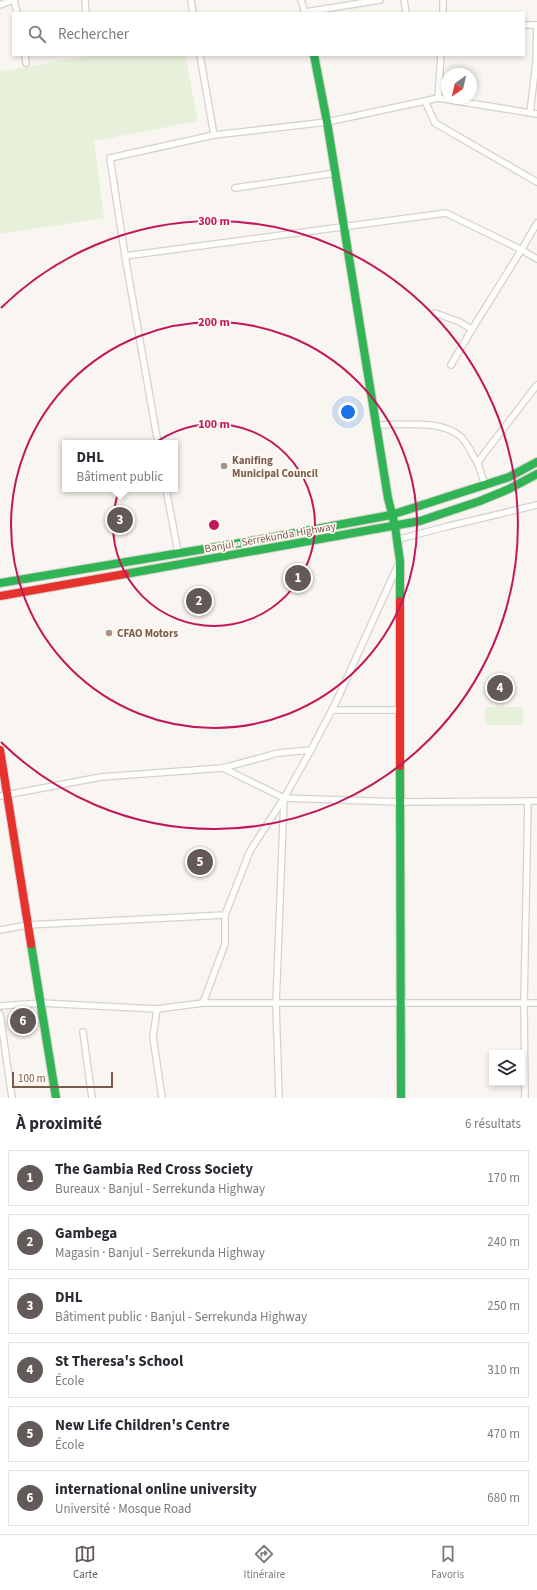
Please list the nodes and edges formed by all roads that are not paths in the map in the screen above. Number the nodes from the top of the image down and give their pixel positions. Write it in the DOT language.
graph roads {
  1 [pos="14,0"];
  2 [pos="85,0"];
  3 [pos="191,0"];
  4 [pos="301,0"];
  5 [pos="380,0"];
  6 [pos="404,0"];
  7 [pos="442,0"];
  8 [pos="0,5"];
  9 [pos="17,12"];
  10 [pos="86,12"];
  11 [pos="193,12"];
  12 [pos="305,12"];
  13 [pos="406,12"];
  14 [pos="443,12"];
  15 [pos="525,25"];
  16 [pos="537,25"];
  17 [pos="25,56"];
  18 [pos="200,56"];
  19 [pos="314,56"];
  20 [pos="441,56"];
  21 [pos="26,63"];
  22 [pos="438,98"];
  23 [pos="425,101"];
  24 [pos="530,113"];
  25 [pos="537,114"];
  26 [pos="328,122"];
  27 [pos="214,136"];
  28 [pos="336,173"];
  29 [pos="537,182"];
  30 [pos="235,188"];
  31 [pos="537,223"];
  32 [pos="344,226"];
  33 [pos="522,250"];
  34 [pos="125,256"];
  35 [pos="537,259"];
  36 [pos="435,313"];
  37 [pos="471,329"];
  38 [pos="451,365"];
  39 [pos="537,386"];
  40 [pos="376,425"];
  41 [pos="157,440"];
  42 [pos="537,462"];
  43 [pos="478,464"];
  44 [pos="537,474"];
  45 [pos="485,485"];
  46 [pos="167,492"];
  47 [pos="537,505"];
  48 [pos="391,515"];
  49 [pos="395,526"];
  50 [pos="396,540"];
  51 [pos="178,552"];
  52 [pos="400,561"];
  53 [pos="0,583"];
  54 [pos="0,596"];
  55 [pos="332,710"];
  56 [pos="400,710"];
  57 [pos="0,750"];
  58 [pos="311,750"];
  59 [pos="223,768"];
  60 [pos="3,795"];
  61 [pos="284,798"];
  62 [pos="528,801"];
  63 [pos="537,801"];
  64 [pos="400,802"];
  65 [pos="225,915"];
  66 [pos="27,925"];
  67 [pos="0,930"];
  68 [pos="41,1002"];
  69 [pos="402,1002"];
  70 [pos="524,1003"];
  71 [pos="537,1003"];
  72 [pos="203,1004"];
  73 [pos="276,1004"];
  74 [pos="0,1006"];
  75 [pos="157,1009"];
  76 [pos="0,1014"];
  77 [pos="83,1032"];
  78 [pos="12,1098"];
  79 [pos="56,1098"];
  80 [pos="92,1098"];
  81 [pos="162,1098"];
  82 [pos="279,1098"];
  83 [pos="401,1098"];
  84 [pos="525,1098"];
  1 -- 8 [label="street"];
  1 -- 9 [label="street"];
  2 -- 10 [label="street"];
  3 -- 11 [label="street"];
  4 -- 12 [label="street"];
  5 -- 12 [label="street"];
  6 -- 13 [label="street"];
  7 -- 14 [label="street"];
  15 -- 16 [label="street"];
  16 -- 24 [label="street"];
  17 -- 21 [label="street"];
  18 -- 27 [label="street"];
  19 -- 26 [label="main road"];
  20 -- 22 [label="street"];
  22 -- 23 [label="street"];
  22 -- 24 [label="street"];
  23 -- 26 [label="street"];
  23 -- 29 [label="street"];
  24 -- 25 [label="street"];
  26 -- 27 [label="street"];
  26 -- 28 [label="main road"];
  27 -- 34 [label="street"];
  28 -- 30 [label="street"];
  28 -- 32 [label="main road"];
  31 -- 33 [label="street"];
  32 -- 33 [label="street"];
  32 -- 34 [label="street"];
  32 -- 40 [label="main road"];
  33 -- 35 [label="street"];
  33 -- 37 [label="street"];
  34 -- 41 [label="street"];
  36 -- 37 [label="street"];
  37 -- 38 [label="street"];
  39 -- 43 [label="street"];
  40 -- 43 [label="street"];
  40 -- 48 [label="main road"];
  42 -- 45 [label="main road, Banjul - Serrekunda Highway"];
  43 -- 45 [label="street"];
  44 -- 49 [label="main road, Banjul - Serrekunda Highway"];
  45 -- 48 [label="main road, Banjul - Serrekunda Highway"];
  46 -- 51 [label="street"];
  47 -- 50 [label="street"];
  48 -- 49 [label="main road"];
  48 -- 51 [label="main road, Banjul - Serrekunda Highway"];
  49 -- 50 [label="main road"];
  49 -- 54 [label="main road, Banjul - Serrekunda Highway"];
  50 -- 52 [label="main road"];
  51 -- 53 [label="main road, Banjul - Serrekunda Highway"];
  52 -- 55 [label="street"];
  52 -- 56 [label="main road"];
  55 -- 56 [label="street"];
  55 -- 58 [label="street"];
  56 -- 64 [label="main road"];
  57 -- 60 [label="main road"];
  58 -- 59 [label="street"];
  58 -- 61 [label="street"];
  59 -- 60 [label="street"];
  59 -- 61 [label="street"];
  60 -- 66 [label="main road"];
  61 -- 64 [label="street"];
  61 -- 65 [label="street"];
  61 -- 73 [label="street"];
  62 -- 63 [label="street"];
  62 -- 64 [label="street"];
  62 -- 70 [label="street"];
  64 -- 69 [label="main road"];
  65 -- 66 [label="street"];
  65 -- 72 [label="street"];
  66 -- 67 [label="street"];
  66 -- 68 [label="main road"];
  68 -- 74 [label="street"];
  68 -- 75 [label="street"];
  68 -- 79 [label="main road"];
  69 -- 70 [label="street"];
  69 -- 73 [label="street"];
  69 -- 83 [label="main road"];
  70 -- 71 [label="street"];
  70 -- 84 [label="street"];
  72 -- 73 [label="street"];
  72 -- 75 [label="street"];
  73 -- 82 [label="street"];
  75 -- 81 [label="street"];
  76 -- 78 [label="street"];
  77 -- 80 [label="street"];
}
